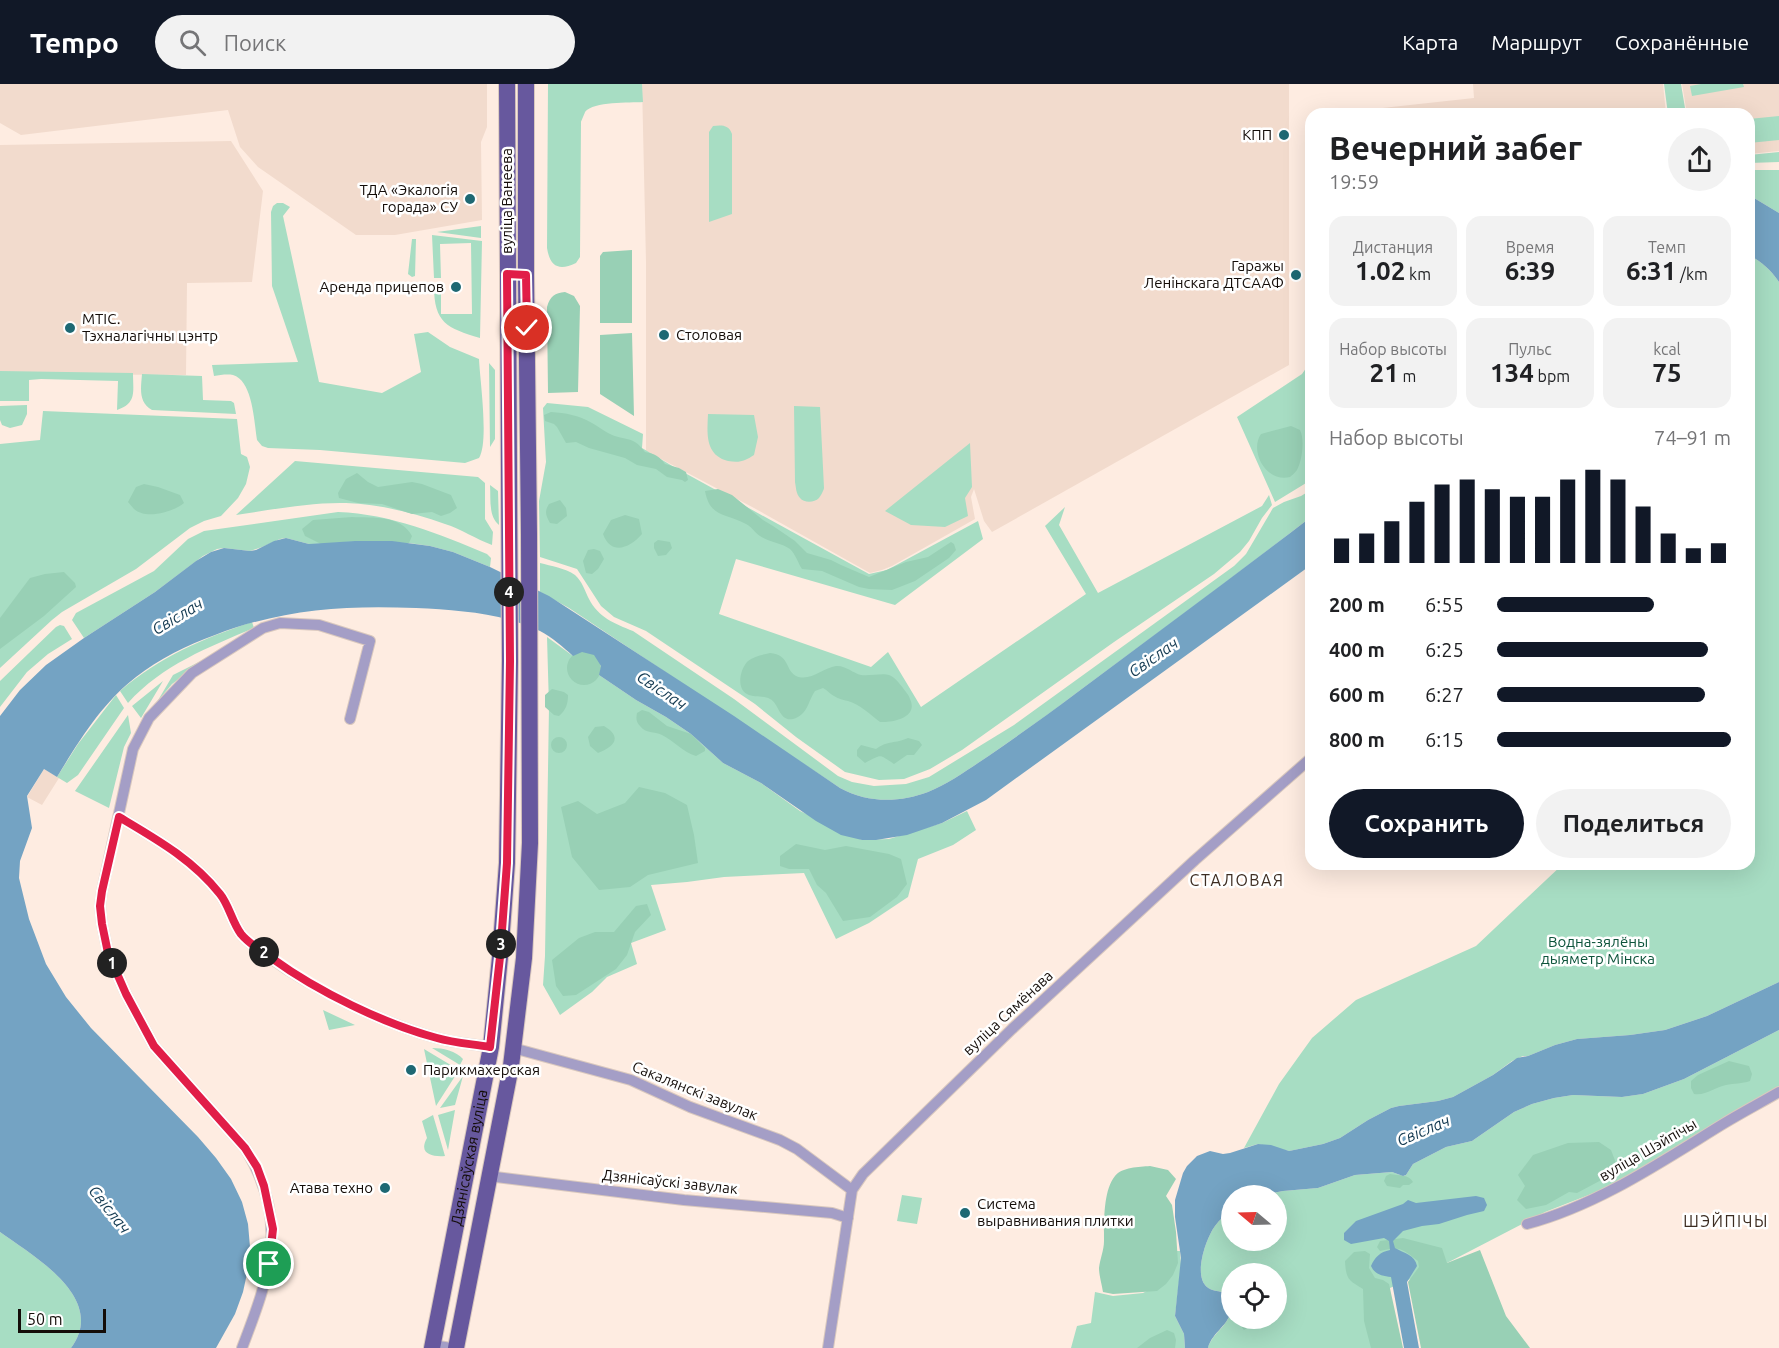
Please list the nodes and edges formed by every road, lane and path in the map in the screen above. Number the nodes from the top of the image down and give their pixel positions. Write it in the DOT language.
graph roads {
  1 [pos="507,84"];
  2 [pos="526,84"];
  3 [pos="507,274"];
  4 [pos="526,275"];
  5 [pos="509,534"];
  6 [pos="529,534"];
  7 [pos="350,719"];
  8 [pos="1305,763"];
  9 [pos="119,817"];
  10 [pos="490,1047"];
  11 [pos="513,1048"];
  12 [pos="1779,1092"];
  13 [pos="466,1164"];
  14 [pos="487,1182"];
  15 [pos="852,1190"];
  16 [pos="848,1218"];
  17 [pos="1527,1224"];
  18 [pos="432,1347"];
  19 [pos="242,1348"];
  20 [pos="451,1348"];
  21 [pos="456,1348"];
  22 [pos="828,1348"];
  1 -- 3 [label="main road, вуліца Ванеева"];
  2 -- 4 [label="main road, вуліца Ванеева"];
  3 -- 4 [label="street"];
  3 -- 5 [label="main road, вуліца Ванеева"];
  4 -- 6 [label="main road, вуліца Ванеева"];
  5 -- 10 [label="main road, Дзянісаўская вуліца"];
  6 -- 11 [label="main road, Дзянісаўская вуліца"];
  7 -- 9 [label="street"];
  8 -- 15 [label="street, вуліца Сямёнава"];
  9 -- 10 [label="street"];
  9 -- 19 [label="street"];
  10 -- 13 [label="main road, Дзянісаўская вуліца"];
  11 -- 14 [label="main road, Дзянісаўская вуліца"];
  11 -- 15 [label="street, Сакалянскі завулак"];
  12 -- 17 [label="street, вуліца Шэйпічы"];
  13 -- 14 [label="main road"];
  13 -- 18 [label="main road, Дзянісаўская вуліца"];
  14 -- 16 [label="street, Дзянісаўскі завулак"];
  14 -- 21 [label="main road, Дзянісаўская вуліца"];
  15 -- 16 [label="street"];
  16 -- 22 [label="street"];
  18 -- 20 [label="street"];
}
